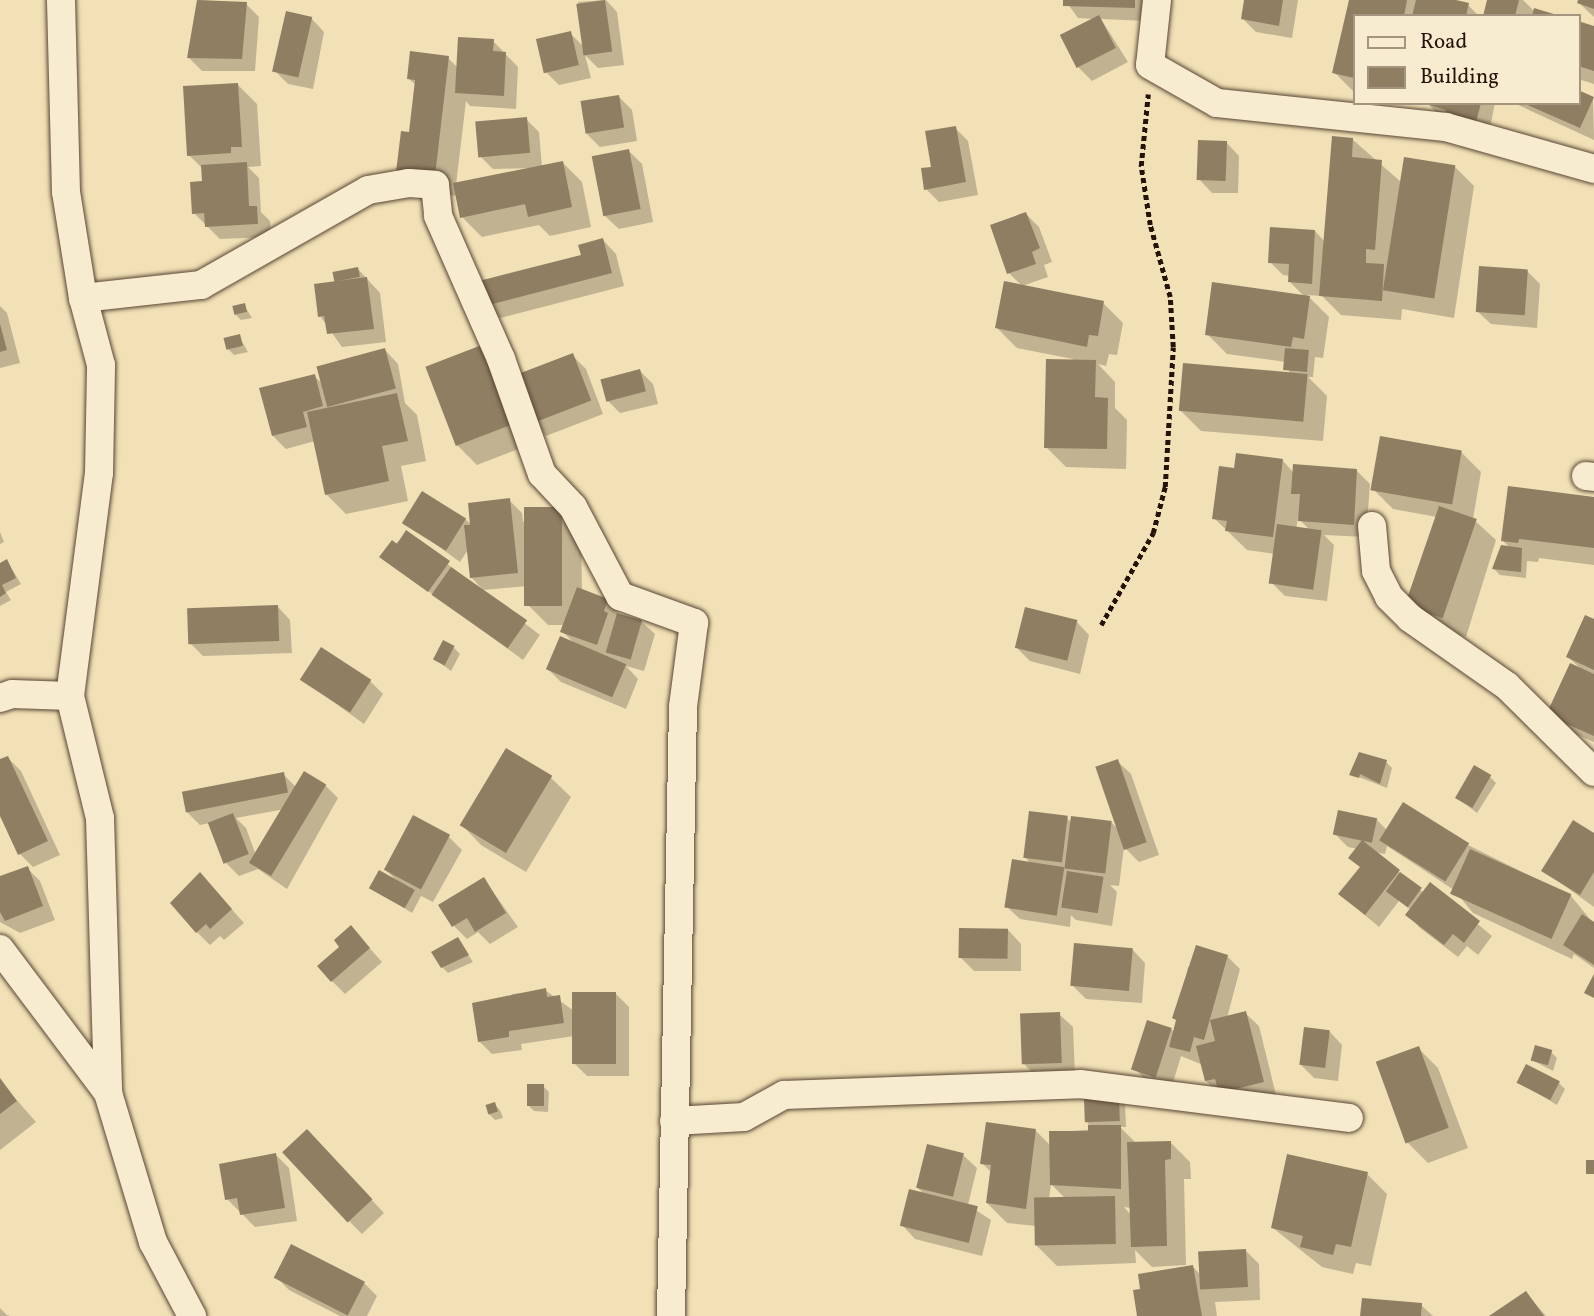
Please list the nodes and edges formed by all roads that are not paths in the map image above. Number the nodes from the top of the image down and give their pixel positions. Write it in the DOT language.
graph roads {
  1 [pos="61,0"];
  2 [pos="1157,0"];
  3 [pos="1594,169"];
  4 [pos="83,298"];
  5 [pos="1372,526"];
  6 [pos="71,696"];
  7 [pos="0,698"];
  8 [pos="1594,772"];
  9 [pos="0,949"];
  10 [pos="108,1093"];
  11 [pos="1349,1118"];
  12 [pos="674,1121"];
  13 [pos="192,1316"];
  14 [pos="671,1316"];
  1 -- 4 [label="street"];
  2 -- 3 [label="street"];
  4 -- 6 [label="street"];
  4 -- 12 [label="street"];
  5 -- 8 [label="street"];
  6 -- 7 [label="street"];
  6 -- 10 [label="street"];
  9 -- 10 [label="street"];
  10 -- 13 [label="street"];
  11 -- 12 [label="street"];
  12 -- 14 [label="street"];
}
